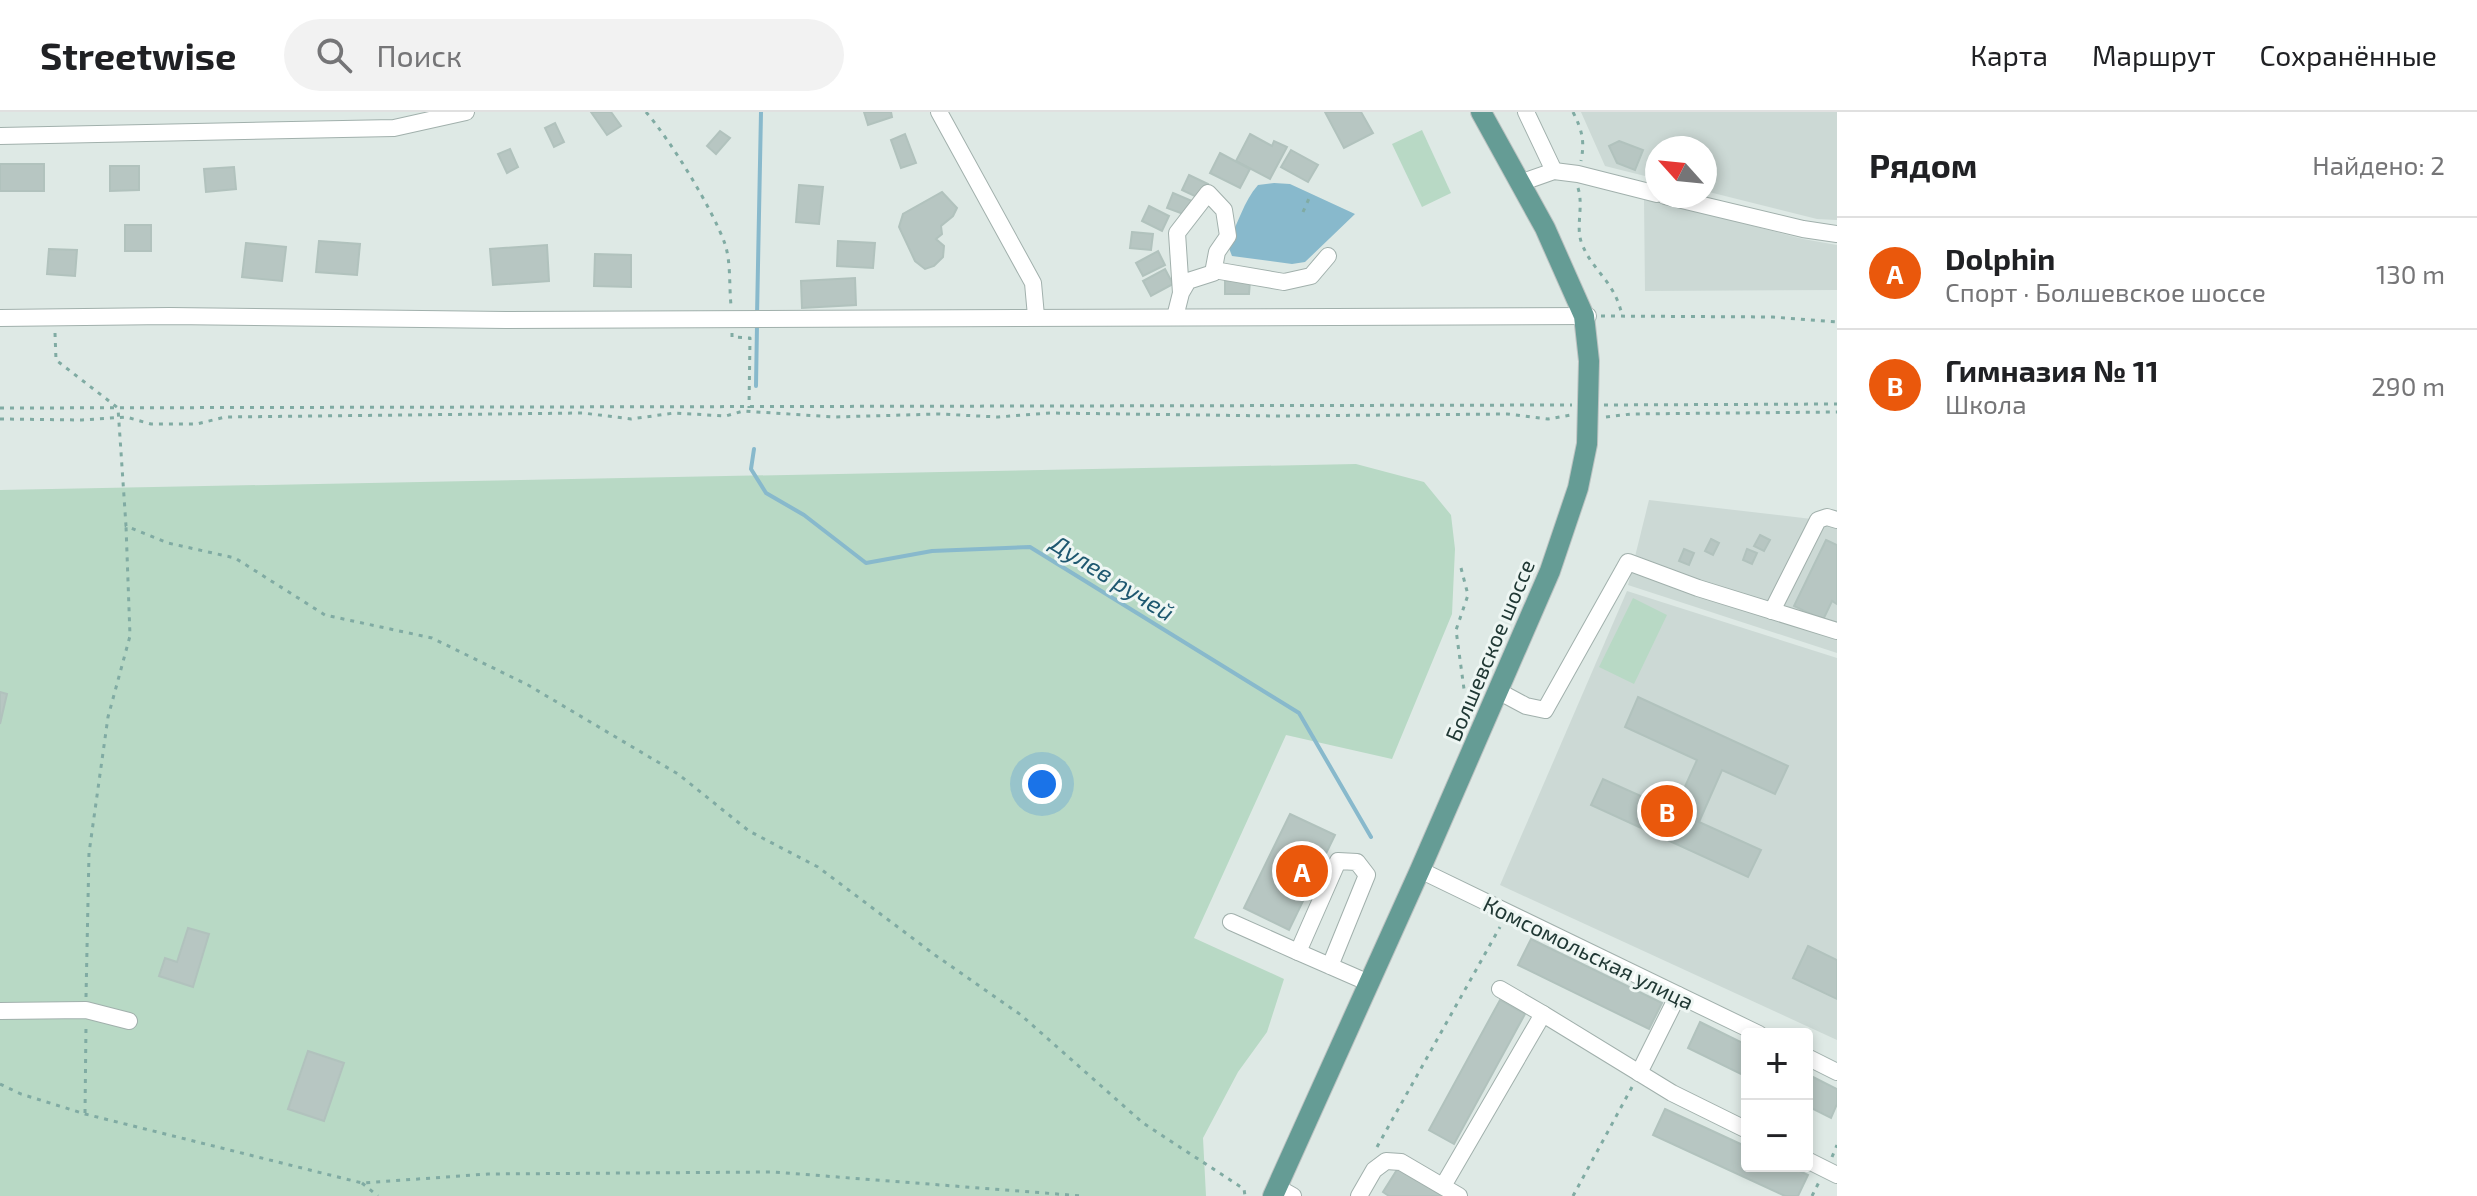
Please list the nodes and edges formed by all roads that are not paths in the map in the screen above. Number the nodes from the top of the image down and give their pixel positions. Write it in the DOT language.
graph roads {
  1 [pos="385,112"];
  2 [pos="466,112"];
  3 [pos="939,112"];
  4 [pos="1481,112"];
  5 [pos="1526,112"];
  6 [pos="394,128"];
  7 [pos="0,136"];
  8 [pos="1554,171"];
  9 [pos="1520,183"];
  10 [pos="1645,191"];
  11 [pos="1716,208"];
  12 [pos="1837,234"];
  13 [pos="1328,256"];
  14 [pos="1214,270"];
  15 [pos="1181,293"];
  16 [pos="1036,316"];
  17 [pos="1586,316"];
  18 [pos="1175,317"];
  19 [pos="0,318"];
  20 [pos="1837,520"];
  21 [pos="1772,611"];
  22 [pos="1837,631"];
  23 [pos="1498,691"];
  24 [pos="1420,870"];
  25 [pos="1231,922"];
  26 [pos="1298,952"];
  27 [pos="1330,966"];
  28 [pos="1369,983"];
  29 [pos="1500,989"];
  30 [pos="1678,995"];
  31 [pos="0,1011"];
  32 [pos="1543,1014"];
  33 [pos="129,1021"];
  34 [pos="1747,1028"];
  35 [pos="1813,1060"];
  36 [pos="1837,1072"];
  37 [pos="1639,1073"];
  38 [pos="1741,1127"];
  39 [pos="1813,1163"];
  40 [pos="1837,1175"];
  41 [pos="1443,1186"];
  42 [pos="1281,1193"];
  43 [pos="1359,1196"];
  44 [pos="1459,1196"];
  1 -- 6 [label="street"];
  2 -- 6 [label="street"];
  3 -- 16 [label="street"];
  4 -- 9 [label="main road, Болшевское шоссе"];
  5 -- 8 [label="street"];
  6 -- 7 [label="street"];
  8 -- 9 [label="street"];
  8 -- 10 [label="street"];
  9 -- 17 [label="main road, Болшевское шоссе"];
  11 -- 12 [label="street"];
  13 -- 14 [label="street"];
  14 -- 15 [label="street"];
  14 -- 15 [label="street"];
  15 -- 18 [label="street"];
  16 -- 18 [label="street"];
  16 -- 19 [label="street"];
  17 -- 18 [label="street"];
  17 -- 23 [label="main road, Болшевское шоссе"];
  20 -- 21 [label="street"];
  21 -- 22 [label="street"];
  21 -- 23 [label="street"];
  23 -- 24 [label="main road, Болшевское шоссе"];
  24 -- 28 [label="main road, Болшевское шоссе"];
  24 -- 30 [label="street, Комсомольская улица"];
  25 -- 26 [label="street"];
  26 -- 27 [label="street"];
  26 -- 27 [label="street"];
  27 -- 28 [label="street"];
  28 -- 42 [label="main road, Болшевское шоссе"];
  29 -- 32 [label="street"];
  30 -- 34 [label="street, Комсомольская улица"];
  30 -- 37 [label="street"];
  31 -- 33 [label="street"];
  32 -- 37 [label="street"];
  32 -- 41 [label="street"];
  35 -- 36 [label="street"];
  37 -- 38 [label="street"];
  39 -- 40 [label="street"];
  41 -- 43 [label="street"];
  41 -- 44 [label="street"];
}
